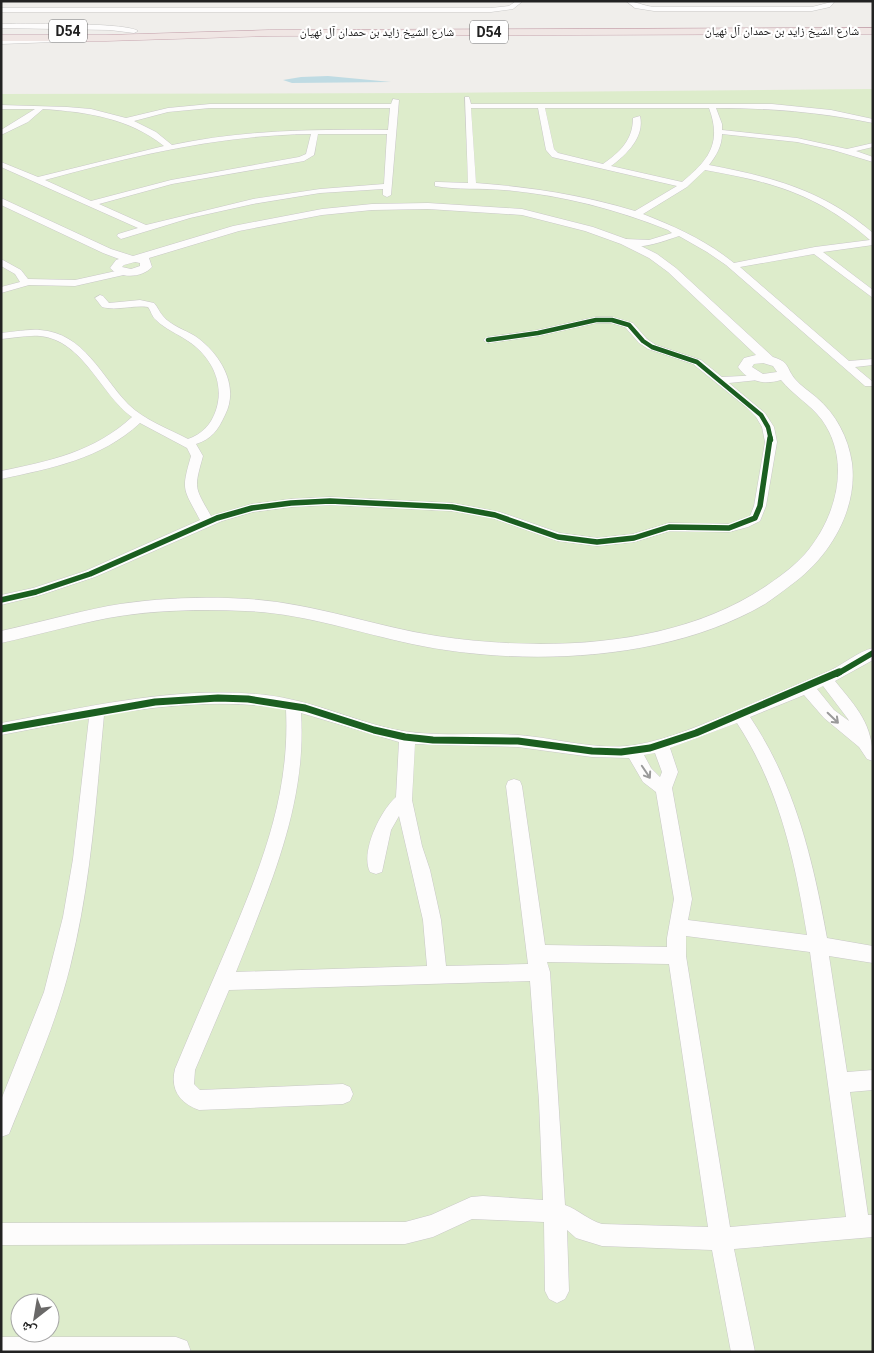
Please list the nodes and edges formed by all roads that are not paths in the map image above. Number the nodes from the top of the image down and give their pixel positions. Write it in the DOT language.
graph roads {
  1 [pos="272,1"];
  2 [pos="520,1"];
  3 [pos="629,1"];
  4 [pos="832,1"];
  5 [pos="92,2"];
  6 [pos="1,10"];
  7 [pos="80,11"];
  8 [pos="267,11"];
  9 [pos="1,26"];
  10 [pos="1,30"];
  11 [pos="873,30"];
  12 [pos="134,31"];
  13 [pos="1,40"];
  14 [pos="541,106"];
  15 [pos="711,106"];
  16 [pos="1,107"];
  17 [pos="42,107"];
  18 [pos="637,118"];
  19 [pos="124,121"];
  20 [pos="873,121"];
  21 [pos="315,132"];
  22 [pos="391,132"];
  23 [pos="720,132"];
  24 [pos="1,133"];
  25 [pos="873,145"];
  26 [pos="170,147"];
  27 [pos="848,151"];
  28 [pos="873,160"];
  29 [pos="3,166"];
  30 [pos="605,166"];
  31 [pos="704,167"];
  32 [pos="37,180"];
  33 [pos="438,184"];
  34 [pos="472,185"];
  35 [pos="684,185"];
  36 [pos="1,201"];
  37 [pos="90,204"];
  38 [pos="1,206"];
  39 [pos="635,215"];
  40 [pos="144,228"];
  41 [pos="680,233"];
  42 [pos="122,236"];
  43 [pos="873,238"];
  44 [pos="691,239"];
  45 [pos="662,240"];
  46 [pos="625,242"];
  47 [pos="873,242"];
  48 [pos="672,245"];
  49 [pos="814,250"];
  50 [pos="653,256"];
  51 [pos="138,260"];
  52 [pos="1,262"];
  53 [pos="733,266"];
  54 [pos="119,269"];
  55 [pos="26,283"];
  56 [pos="1,290"];
  57 [pos="872,295"];
  58 [pos="100,298"];
  59 [pos="1,335"];
  60 [pos="488,340"];
  61 [pos="769,360"];
  62 [pos="748,362"];
  63 [pos="873,362"];
  64 [pos="846,364"];
  65 [pos="770,376"];
  66 [pos="717,378"];
  67 [pos="870,384"];
  68 [pos="136,415"];
  69 [pos="187,443"];
  70 [pos="1,475"];
  71 [pos="208,521"];
  72 [pos="1,600"];
  73 [pos="1,630"];
  74 [pos="1,637"];
  75 [pos="873,653"];
  76 [pos="825,678"];
  77 [pos="806,687"];
  78 [pos="293,706"];
  79 [pos="97,712"];
  80 [pos="740,715"];
  81 [pos="1,729"];
  82 [pos="407,738"];
  83 [pos="661,745"];
  84 [pos="869,749"];
  85 [pos="634,752"];
  86 [pos="514,786"];
  87 [pos="664,788"];
  88 [pos="404,800"];
  89 [pos="376,867"];
  90 [pos="678,927"];
  91 [pos="818,945"];
  92 [pos="873,955"];
  93 [pos="677,956"];
  94 [pos="539,962"];
  95 [pos="436,975"];
  96 [pos="222,981"];
  97 [pos="873,1080"];
  98 [pos="838,1083"];
  99 [pos="343,1094"];
  100 [pos="1,1126"];
  101 [pos="555,1212"];
  102 [pos="866,1227"];
  103 [pos="1,1234"];
  104 [pos="721,1239"];
  105 [pos="557,1291"];
  106 [pos="1,1352"];
  107 [pos="176,1352"];
  108 [pos="743,1352"];
  1 -- 8 [label="street"];
  2 -- 8 [label="street"];
  3 -- 4 [label="street"];
  5 -- 7 [label="street"];
  6 -- 7 [label="street"];
  7 -- 8 [label="street"];
  9 -- 12 [label="street"];
  10 -- 12 [label="highway, شارع الشيخ زايد بن حمدان آل نهيان / D54"];
  11 -- 12 [label="highway, شارع الشيخ زايد بن حمدان آل نهيان / D54"];
  11 -- 13 [label="highway, شارع الشيخ زايد بن حمدان آل نهيان / D54"];
  14 -- 15 [label="street"];
  14 -- 30 [label="street"];
  14 -- 34 [label="street"];
  15 -- 20 [label="street"];
  15 -- 23 [label="street"];
  16 -- 17 [label="street"];
  17 -- 19 [label="street"];
  17 -- 24 [label="street"];
  18 -- 30 [label="street"];
  19 -- 22 [label="street"];
  19 -- 26 [label="street"];
  21 -- 22 [label="street"];
  21 -- 26 [label="street"];
  21 -- 37 [label="street"];
  22 -- 40 [label="street"];
  23 -- 27 [label="street"];
  23 -- 31 [label="street"];
  25 -- 27 [label="street"];
  26 -- 32 [label="street"];
  27 -- 28 [label="street"];
  29 -- 32 [label="street"];
  30 -- 35 [label="street"];
  31 -- 35 [label="street"];
  31 -- 43 [label="street"];
  32 -- 37 [label="street"];
  33 -- 34 [label="street"];
  34 -- 39 [label="street"];
  35 -- 39 [label="street"];
  36 -- 51 [label="street"];
  37 -- 40 [label="street"];
  38 -- 54 [label="street"];
  39 -- 41 [label="street"];
  40 -- 42 [label="street"];
  41 -- 44 [label="street"];
  41 -- 45 [label="street"];
  44 -- 48 [label="street"];
  44 -- 53 [label="street"];
  45 -- 46 [label="street"];
  45 -- 48 [label="street"];
  46 -- 50 [label="street"];
  46 -- 51 [label="street"];
  47 -- 49 [label="street"];
  48 -- 50 [label="street"];
  49 -- 53 [label="street"];
  49 -- 57 [label="street"];
  50 -- 61 [label="street"];
  51 -- 54 [label="street"];
  51 -- 54 [label="street"];
  51 -- 62 [label="street"];
  52 -- 55 [label="street"];
  53 -- 64 [label="street"];
  54 -- 55 [label="street"];
  55 -- 56 [label="street"];
  58 -- 69 [label="street"];
  59 -- 68 [label="street"];
  60 -- 66 [label="street"];
  61 -- 62 [label="street"];
  61 -- 65 [label="street"];
  62 -- 65 [label="street"];
  62 -- 66 [label="street"];
  63 -- 64 [label="street"];
  64 -- 67 [label="street"];
  65 -- 66 [label="street"];
  65 -- 73 [label="street"];
  65 -- 74 [label="street"];
  66 -- 71 [label="street"];
  68 -- 69 [label="street"];
  68 -- 70 [label="street"];
  69 -- 71 [label="street"];
  71 -- 72 [label="street"];
  75 -- 76 [label="street"];
  76 -- 77 [label="street"];
  76 -- 84 [label="street"];
  77 -- 80 [label="street"];
  77 -- 84 [label="street, one-way"];
  78 -- 79 [label="street"];
  78 -- 82 [label="street"];
  78 -- 96 [label="street"];
  79 -- 81 [label="street"];
  79 -- 100 [label="street"];
  80 -- 83 [label="street"];
  80 -- 91 [label="street"];
  82 -- 85 [label="street"];
  82 -- 88 [label="street"];
  83 -- 85 [label="street"];
  83 -- 87 [label="street"];
  85 -- 87 [label="street, one-way"];
  86 -- 94 [label="street"];
  87 -- 90 [label="street"];
  88 -- 89 [label="street"];
  88 -- 95 [label="street"];
  90 -- 91 [label="street"];
  90 -- 93 [label="street"];
  91 -- 92 [label="street"];
  91 -- 98 [label="street"];
  93 -- 94 [label="street"];
  93 -- 104 [label="street"];
  94 -- 95 [label="street"];
  94 -- 101 [label="street"];
  95 -- 96 [label="street"];
  96 -- 99 [label="street"];
  97 -- 98 [label="street"];
  98 -- 102 [label="street"];
  101 -- 103 [label="street"];
  101 -- 104 [label="street"];
  101 -- 105 [label="street"];
  102 -- 104 [label="street"];
  104 -- 108 [label="street"];
  106 -- 107 [label="street"];
}
